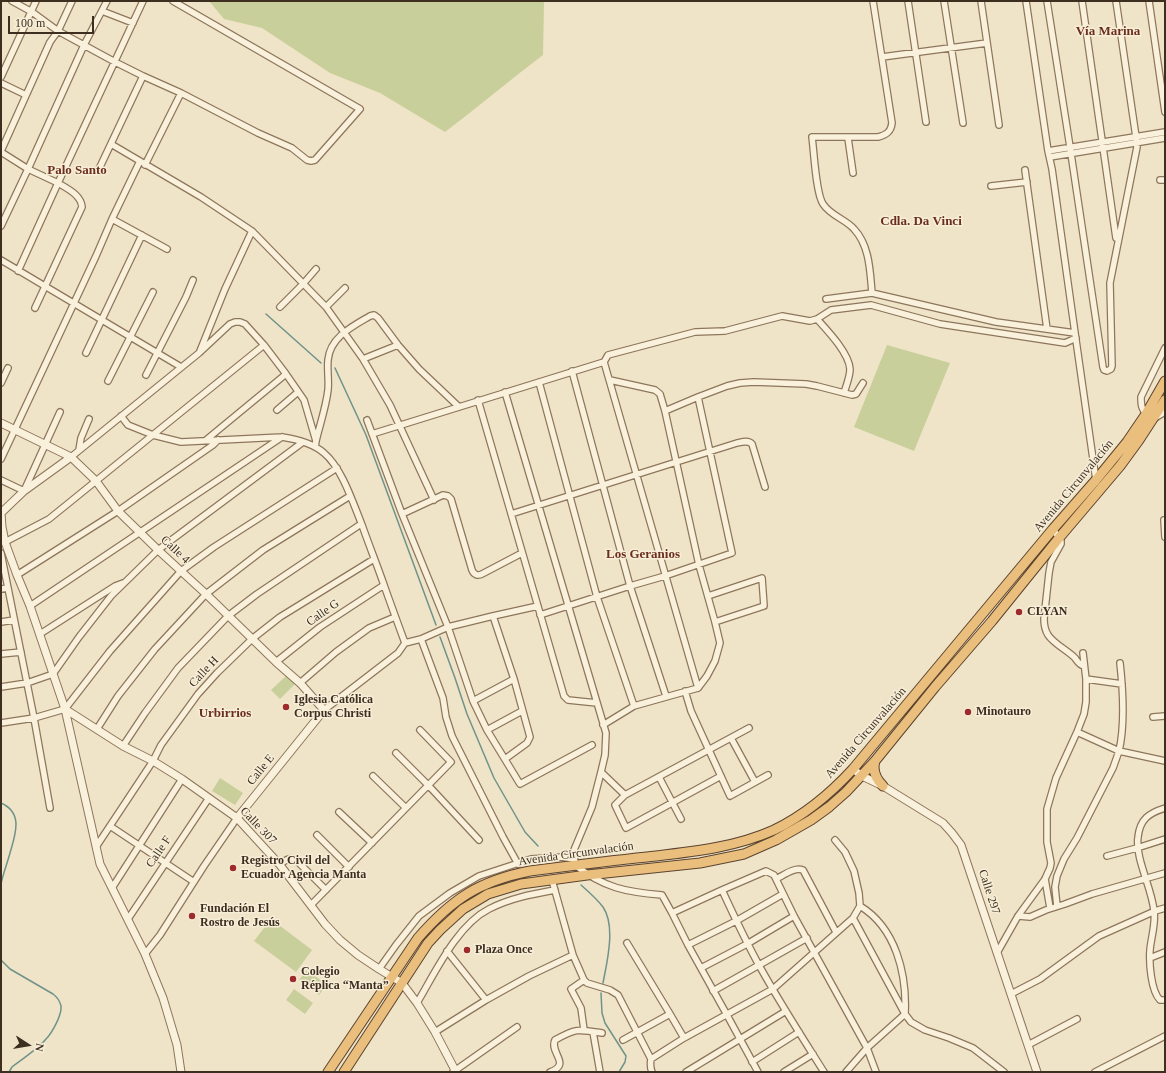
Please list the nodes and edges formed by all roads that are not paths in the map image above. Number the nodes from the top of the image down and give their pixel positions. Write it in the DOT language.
graph roads {
  1 [pos="12,1"];
  2 [pos="36,1"];
  3 [pos="72,1"];
  4 [pos="107,1"];
  5 [pos="142,1"];
  6 [pos="174,1"];
  7 [pos="873,1"];
  8 [pos="908,1"];
  9 [pos="944,1"];
  10 [pos="980,1"];
  11 [pos="1026,1"];
  12 [pos="1047,1"];
  13 [pos="1082,1"];
  14 [pos="1116,1"];
  15 [pos="1149,1"];
  16 [pos="102,11"];
  17 [pos="32,12"];
  18 [pos="133,23"];
  19 [pos="58,31"];
  20 [pos="987,43"];
  21 [pos="84,45"];
  22 [pos="951,47"];
  23 [pos="916,53"];
  24 [pos="882,57"];
  25 [pos="115,62"];
  26 [pos="143,76"];
  27 [pos="1,77"];
  28 [pos="1,83"];
  29 [pos="181,93"];
  30 [pos="26,96"];
  31 [pos="1165,112"];
  32 [pos="926,122"];
  33 [pos="962,123"];
  34 [pos="998,125"];
  35 [pos="1165,132"];
  36 [pos="848,138"];
  37 [pos="1165,138"];
  38 [pos="1136,140"];
  39 [pos="1103,142"];
  40 [pos="111,144"];
  41 [pos="1104,148"];
  42 [pos="1071,150"];
  43 [pos="1,151"];
  44 [pos="1048,151"];
  45 [pos="1050,158"];
  46 [pos="140,162"];
  47 [pos="145,165"];
  48 [pos="28,169"];
  49 [pos="99,169"];
  50 [pos="1025,170"];
  51 [pos="853,173"];
  52 [pos="1027,182"];
  53 [pos="58,184"];
  54 [pos="991,186"];
  55 [pos="112,219"];
  56 [pos="1,226"];
  57 [pos="252,231"];
  58 [pos="142,235"];
  59 [pos="1117,243"];
  60 [pos="168,249"];
  61 [pos="1,260"];
  62 [pos="18,270"];
  63 [pos="316,270"];
  64 [pos="193,280"];
  65 [pos="303,284"];
  66 [pos="45,286"];
  67 [pos="345,288"];
  68 [pos="153,292"];
  69 [pos="872,293"];
  70 [pos="826,299"];
  71 [pos="74,303"];
  72 [pos="280,307"];
  73 [pos="326,307"];
  74 [pos="35,308"];
  75 [pos="817,319"];
  76 [pos="102,320"];
  77 [pos="1047,329"];
  78 [pos="344,331"];
  79 [pos="1075,336"];
  80 [pos="130,337"];
  81 [pos="264,345"];
  82 [pos="398,346"];
  83 [pos="1165,348"];
  84 [pos="86,353"];
  85 [pos="157,353"];
  86 [pos="200,353"];
  87 [pos="362,359"];
  88 [pos="604,362"];
  89 [pos="181,367"];
  90 [pos="8,368"];
  91 [pos="572,371"];
  92 [pos="286,374"];
  93 [pos="146,375"];
  94 [pos="610,380"];
  95 [pos="108,381"];
  96 [pos="1165,381"];
  97 [pos="1,382"];
  98 [pos="539,382"];
  99 [pos="863,383"];
  100 [pos="298,392"];
  101 [pos="505,392"];
  102 [pos="844,394"];
  103 [pos="698,397"];
  104 [pos="478,400"];
  105 [pos="1165,400"];
  106 [pos="459,406"];
  107 [pos="277,410"];
  108 [pos="665,411"];
  109 [pos="60,412"];
  110 [pos="1165,412"];
  111 [pos="120,416"];
  112 [pos="1150,416"];
  113 [pos="89,419"];
  114 [pos="367,420"];
  115 [pos="1,423"];
  116 [pos="399,425"];
  117 [pos="15,430"];
  118 [pos="372,434"];
  119 [pos="153,435"];
  120 [pos="282,437"];
  121 [pos="206,440"];
  122 [pos="218,440"];
  123 [pos="302,442"];
  124 [pos="315,444"];
  125 [pos="45,445"];
  126 [pos="79,450"];
  127 [pos="710,451"];
  128 [pos="70,457"];
  129 [pos="1,459"];
  130 [pos="676,462"];
  131 [pos="337,468"];
  132 [pos="636,474"];
  133 [pos="1,480"];
  134 [pos="1096,480"];
  135 [pos="96,481"];
  136 [pos="603,485"];
  137 [pos="765,487"];
  138 [pos="24,491"];
  139 [pos="1097,493"];
  140 [pos="350,496"];
  141 [pos="569,496"];
  142 [pos="434,500"];
  143 [pos="539,506"];
  144 [pos="118,511"];
  145 [pos="1,513"];
  146 [pos="402,514"];
  147 [pos="511,514"];
  148 [pos="1164,520"];
  149 [pos="361,524"];
  150 [pos="1053,529"];
  151 [pos="140,532"];
  152 [pos="1165,537"];
  153 [pos="1059,538"];
  154 [pos="5,542"];
  155 [pos="158,550"];
  156 [pos="1,553"];
  157 [pos="522,553"];
  158 [pos="374,558"];
  159 [pos="699,565"];
  160 [pos="181,571"];
  161 [pos="17,575"];
  162 [pos="666,576"];
  163 [pos="124,582"];
  164 [pos="384,585"];
  165 [pos="630,586"];
  166 [pos="8,588"];
  167 [pos="1,589"];
  168 [pos="206,594"];
  169 [pos="708,596"];
  170 [pos="597,597"];
  171 [pos="30,606"];
  172 [pos="538,606"];
  173 [pos="568,606"];
  174 [pos="540,615"];
  175 [pos="228,616"];
  176 [pos="493,616"];
  177 [pos="395,617"];
  178 [pos="14,620"];
  179 [pos="1,622"];
  180 [pos="715,622"];
  181 [pos="448,627"];
  182 [pos="40,634"];
  183 [pos="252,639"];
  184 [pos="421,639"];
  185 [pos="406,643"];
  186 [pos="21,652"];
  187 [pos="1083,653"];
  188 [pos="1,654"];
  189 [pos="276,662"];
  190 [pos="1120,663"];
  191 [pos="1084,666"];
  192 [pos="52,674"];
  193 [pos="514,679"];
  194 [pos="1086,679"];
  195 [pos="27,683"];
  196 [pos="300,683"];
  197 [pos="1122,684"];
  198 [pos="1,687"];
  199 [pos="698,688"];
  200 [pos="685,691"];
  201 [pos="666,696"];
  202 [pos="473,701"];
  203 [pos="597,703"];
  204 [pos="634,706"];
  205 [pos="65,709"];
  206 [pos="324,710"];
  207 [pos="522,711"];
  208 [pos="1165,716"];
  209 [pos="1153,717"];
  210 [pos="34,718"];
  211 [pos="1,723"];
  212 [pos="603,725"];
  213 [pos="749,728"];
  214 [pos="97,729"];
  215 [pos="420,730"];
  216 [pos="487,730"];
  217 [pos="1077,732"];
  218 [pos="731,738"];
  219 [pos="592,745"];
  220 [pos="123,746"];
  221 [pos="709,750"];
  222 [pos="1119,752"];
  223 [pos="396,753"];
  224 [pos="505,759"];
  225 [pos="1165,760"];
  226 [pos="153,761"];
  227 [pos="875,761"];
  228 [pos="853,769"];
  229 [pos="601,772"];
  230 [pos="768,775"];
  231 [pos="373,776"];
  232 [pos="720,776"];
  233 [pos="862,776"];
  234 [pos="659,777"];
  235 [pos="182,779"];
  236 [pos="756,782"];
  237 [pos="428,785"];
  238 [pos="883,786"];
  239 [pos="625,795"];
  240 [pos="209,798"];
  241 [pos="672,802"];
  242 [pos="50,808"];
  243 [pos="406,808"];
  244 [pos="1165,808"];
  245 [pos="339,812"];
  246 [pos="237,818"];
  247 [pos="681,819"];
  248 [pos="110,826"];
  249 [pos="317,835"];
  250 [pos="1165,839"];
  251 [pos="479,840"];
  252 [pos="835,840"];
  253 [pos="372,843"];
  254 [pos="139,846"];
  255 [pos="96,847"];
  256 [pos="1137,848"];
  257 [pos="1107,856"];
  258 [pos="575,862"];
  259 [pos="165,863"];
  260 [pos="518,864"];
  261 [pos="280,865"];
  262 [pos="349,866"];
  263 [pos="1165,873"];
  264 [pos="587,875"];
  265 [pos="1146,878"];
  266 [pos="776,879"];
  267 [pos="1045,879"];
  268 [pos="552,880"];
  269 [pos="194,882"];
  270 [pos="112,888"];
  271 [pos="326,890"];
  272 [pos="555,890"];
  273 [pos="722,890"];
  274 [pos="783,894"];
  275 [pos="311,905"];
  276 [pos="860,906"];
  277 [pos="1056,906"];
  278 [pos="1050,908"];
  279 [pos="1165,908"];
  280 [pos="1155,911"];
  281 [pos="672,912"];
  282 [pos="794,916"];
  283 [pos="1018,916"];
  284 [pos="853,918"];
  285 [pos="128,919"];
  286 [pos="736,921"];
  287 [pos="836,932"];
  288 [pos="807,938"];
  289 [pos="628,943"];
  290 [pos="747,944"];
  291 [pos="688,945"];
  292 [pos="447,951"];
  293 [pos="814,952"];
  294 [pos="997,952"];
  295 [pos="1165,952"];
  296 [pos="145,954"];
  297 [pos="573,956"];
  298 [pos="1150,958"];
  299 [pos="759,966"];
  300 [pos="701,968"];
  301 [pos="379,969"];
  302 [pos="392,977"];
  303 [pos="584,980"];
  304 [pos="402,983"];
  305 [pos="773,989"];
  306 [pos="713,991"];
  307 [pos="1011,994"];
  308 [pos="486,1000"];
  309 [pos="1165,1000"];
  310 [pos="417,1003"];
  311 [pos="786,1011"];
  312 [pos="670,1014"];
  313 [pos="905,1014"];
  314 [pos="728,1015"];
  315 [pos="1077,1019"];
  316 [pos="517,1027"];
  317 [pos="584,1030"];
  318 [pos="435,1032"];
  319 [pos="593,1032"];
  320 [pos="638,1032"];
  321 [pos="799,1032"];
  322 [pos="602,1033"];
  323 [pos="1165,1036"];
  324 [pos="684,1038"];
  325 [pos="741,1039"];
  326 [pos="622,1040"];
  327 [pos="1028,1045"];
  328 [pos="867,1048"];
  329 [pos="813,1054"];
  330 [pos="651,1059"];
  331 [pos="752,1062"];
  332 [pos="332,1070"];
  333 [pos="757,1070"];
  334 [pos="455,1071"];
  335 [pos="181,1072"];
  336 [pos="344,1072"];
  337 [pos="550,1072"];
  338 [pos="600,1072"];
  339 [pos="652,1072"];
  340 [pos="686,1072"];
  341 [pos="750,1072"];
  342 [pos="784,1072"];
  343 [pos="824,1072"];
  344 [pos="846,1072"];
  345 [pos="876,1072"];
  346 [pos="1004,1072"];
  347 [pos="1037,1072"];
  348 [pos="1095,1072"];
  1 -- 17 [label="street"];
  2 -- 17 [label="street"];
  3 -- 19 [label="street"];
  4 -- 16 [label="street"];
  5 -- 18 [label="street"];
  6 -- 29 [label="street"];
  7 -- 24 [label="street"];
  8 -- 23 [label="street"];
  9 -- 22 [label="street"];
  10 -- 20 [label="street"];
  11 -- 44 [label="street"];
  12 -- 42 [label="street"];
  13 -- 39 [label="street"];
  14 -- 38 [label="street"];
  15 -- 31 [label="street"];
  16 -- 18 [label="street"];
  16 -- 21 [label="street"];
  17 -- 19 [label="street"];
  17 -- 27 [label="street"];
  18 -- 25 [label="street"];
  19 -- 21 [label="street"];
  19 -- 30 [label="street"];
  20 -- 22 [label="street"];
  20 -- 34 [label="street"];
  21 -- 25 [label="street"];
  21 -- 48 [label="street"];
  22 -- 23 [label="street"];
  22 -- 33 [label="street"];
  23 -- 24 [label="street"];
  23 -- 32 [label="street"];
  24 -- 36 [label="street"];
  25 -- 26 [label="street"];
  25 -- 53 [label="street"];
  26 -- 29 [label="street"];
  26 -- 40 [label="street"];
  28 -- 30 [label="street"];
  29 -- 47 [label="street"];
  30 -- 43 [label="street"];
  35 -- 38 [label="street"];
  36 -- 51 [label="street"];
  36 -- 69 [label="street"];
  37 -- 38 [label="street"];
  38 -- 39 [label="street"];
  38 -- 41 [label="street"];
  38 -- 59 [label="street"];
  39 -- 41 [label="street"];
  39 -- 42 [label="street"];
  40 -- 46 [label="street"];
  40 -- 49 [label="street"];
  41 -- 42 [label="street"];
  41 -- 59 [label="street"];
  42 -- 44 [label="street"];
  42 -- 45 [label="street"];
  42 -- 59 [label="street"];
  43 -- 48 [label="street"];
  44 -- 45 [label="street"];
  45 -- 79 [label="street"];
  46 -- 47 [label="street"];
  46 -- 55 [label="street"];
  47 -- 57 [label="street"];
  48 -- 53 [label="street"];
  48 -- 56 [label="street"];
  50 -- 52 [label="street"];
  52 -- 54 [label="street"];
  52 -- 77 [label="street"];
  53 -- 62 [label="street"];
  53 -- 66 [label="street"];
  55 -- 58 [label="street"];
  55 -- 71 [label="street"];
  57 -- 65 [label="street"];
  57 -- 86 [label="street"];
  58 -- 60 [label="street"];
  58 -- 76 [label="street"];
  61 -- 62 [label="street"];
  62 -- 66 [label="street"];
  63 -- 65 [label="street"];
  64 -- 85 [label="street"];
  65 -- 72 [label="street"];
  65 -- 73 [label="street"];
  66 -- 71 [label="street"];
  66 -- 74 [label="street"];
  67 -- 73 [label="street"];
  68 -- 80 [label="street"];
  69 -- 70 [label="street"];
  69 -- 77 [label="street"];
  71 -- 76 [label="street"];
  71 -- 117 [label="street"];
  73 -- 78 [label="street"];
  75 -- 79 [label="street"];
  75 -- 88 [label="street"];
  75 -- 102 [label="street"];
  76 -- 80 [label="street"];
  76 -- 84 [label="street"];
  77 -- 79 [label="street"];
  78 -- 82 [label="street"];
  78 -- 87 [label="street"];
  78 -- 124 [label="street"];
  79 -- 134 [label="street"];
  80 -- 85 [label="street"];
  80 -- 95 [label="street"];
  81 -- 86 [label="street"];
  81 -- 92 [label="street"];
  81 -- 119 [label="street"];
  82 -- 87 [label="street"];
  82 -- 106 [label="street"];
  83 -- 112 [label="street"];
  85 -- 89 [label="street"];
  85 -- 93 [label="street"];
  86 -- 89 [label="street"];
  87 -- 116 [label="street"];
  88 -- 91 [label="street"];
  88 -- 94 [label="street"];
  89 -- 111 [label="street"];
  90 -- 97 [label="street"];
  91 -- 98 [label="street"];
  91 -- 136 [label="street"];
  92 -- 100 [label="street"];
  92 -- 121 [label="street"];
  94 -- 108 [label="street"];
  94 -- 132 [label="street"];
  96 -- 112 [label="highway, Avenida Circunvalación"];
  98 -- 101 [label="street"];
  98 -- 141 [label="street"];
  99 -- 102 [label="street"];
  100 -- 107 [label="street"];
  100 -- 124 [label="street"];
  101 -- 104 [label="street"];
  101 -- 143 [label="street"];
  102 -- 103 [label="street"];
  103 -- 108 [label="street"];
  103 -- 127 [label="street"];
  104 -- 106 [label="street"];
  104 -- 147 [label="street"];
  105 -- 112 [label="highway, Avenida Circunvalación"];
  106 -- 116 [label="street"];
  108 -- 130 [label="street"];
  109 -- 125 [label="street"];
  110 -- 112 [label="street"];
  111 -- 119 [label="street"];
  111 -- 126 [label="street"];
  112 -- 134 [label="highway, Avenida Circunvalación"];
  112 -- 139 [label="highway, Avenida Circunvalación"];
  113 -- 126 [label="street"];
  114 -- 118 [label="street"];
  115 -- 117 [label="street, Calle 4"];
  116 -- 118 [label="street"];
  116 -- 142 [label="street"];
  117 -- 125 [label="street, Calle 4"];
  117 -- 129 [label="street"];
  118 -- 146 [label="street"];
  119 -- 121 [label="street"];
  119 -- 135 [label="street"];
  120 -- 122 [label="street"];
  120 -- 123 [label="street"];
  120 -- 151 [label="street"];
  121 -- 122 [label="street"];
  122 -- 144 [label="street"];
  123 -- 124 [label="street"];
  123 -- 155 [label="street"];
  124 -- 131 [label="street"];
  125 -- 128 [label="street, Calle 4"];
  125 -- 138 [label="street"];
  126 -- 128 [label="street"];
  127 -- 130 [label="street"];
  127 -- 137 [label="street"];
  127 -- 159 [label="street"];
  128 -- 135 [label="street, Calle 4"];
  128 -- 138 [label="street"];
  130 -- 132 [label="street"];
  130 -- 159 [label="street"];
  131 -- 140 [label="street"];
  131 -- 160 [label="street"];
  132 -- 136 [label="street"];
  132 -- 162 [label="street"];
  133 -- 138 [label="street"];
  134 -- 139 [label="street"];
  134 -- 150 [label="highway, Avenida Circunvalación"];
  135 -- 144 [label="street, Calle 4"];
  135 -- 154 [label="street"];
  136 -- 141 [label="street"];
  136 -- 165 [label="street"];
  138 -- 145 [label="street"];
  139 -- 153 [label="highway, Avenida Circunvalación"];
  140 -- 149 [label="street"];
  140 -- 168 [label="street"];
  141 -- 143 [label="street"];
  141 -- 170 [label="street"];
  142 -- 146 [label="street"];
  142 -- 157 [label="street"];
  143 -- 147 [label="street"];
  143 -- 173 [label="street"];
  144 -- 151 [label="street, Calle 4"];
  144 -- 161 [label="street"];
  145 -- 154 [label="street"];
  146 -- 181 [label="street"];
  147 -- 157 [label="street"];
  148 -- 152 [label="street"];
  149 -- 158 [label="street"];
  149 -- 175 [label="street"];
  150 -- 153 [label="street"];
  150 -- 228 [label="highway, Avenida Circunvalación"];
  151 -- 155 [label="street, Calle 4"];
  151 -- 171 [label="street"];
  153 -- 191 [label="street"];
  153 -- 227 [label="highway, Avenida Circunvalación"];
  154 -- 161 [label="street"];
  155 -- 160 [label="street, Calle 4"];
  155 -- 163 [label="street"];
  156 -- 166 [label="street"];
  157 -- 172 [label="street"];
  158 -- 164 [label="street"];
  158 -- 183 [label="street, Calle H"];
  159 -- 162 [label="street"];
  159 -- 169 [label="street"];
  160 -- 168 [label="street, Calle 4"];
  160 -- 205 [label="street"];
  161 -- 171 [label="street"];
  162 -- 165 [label="street"];
  162 -- 199 [label="street"];
  163 -- 182 [label="street"];
  163 -- 192 [label="street"];
  164 -- 177 [label="street"];
  164 -- 189 [label="street, Calle G"];
  165 -- 170 [label="street"];
  165 -- 201 [label="street"];
  166 -- 167 [label="street"];
  166 -- 178 [label="street"];
  168 -- 175 [label="street, Calle 4"];
  168 -- 214 [label="street"];
  169 -- 180 [label="street"];
  169 -- 180 [label="street"];
  170 -- 173 [label="street"];
  170 -- 204 [label="street"];
  171 -- 182 [label="street"];
  172 -- 174 [label="street"];
  172 -- 176 [label="street"];
  173 -- 174 [label="street"];
  173 -- 203 [label="street"];
  174 -- 203 [label="street"];
  175 -- 183 [label="street, Calle 4"];
  175 -- 220 [label="street"];
  176 -- 181 [label="street"];
  176 -- 193 [label="street"];
  177 -- 185 [label="street"];
  177 -- 196 [label="street"];
  178 -- 179 [label="street"];
  178 -- 186 [label="street"];
  180 -- 199 [label="street"];
  181 -- 184 [label="street"];
  181 -- 202 [label="street"];
  182 -- 192 [label="street"];
  183 -- 189 [label="street, Calle 4"];
  183 -- 226 [label="street, Calle H"];
  184 -- 185 [label="street"];
  184 -- 260 [label="street"];
  185 -- 206 [label="street, Calle E"];
  186 -- 188 [label="street"];
  186 -- 195 [label="street"];
  187 -- 191 [label="street"];
  189 -- 196 [label="street, Calle 4"];
  190 -- 197 [label="street"];
  191 -- 194 [label="street"];
  192 -- 195 [label="street"];
  192 -- 205 [label="street"];
  193 -- 202 [label="street"];
  193 -- 207 [label="street"];
  194 -- 197 [label="street"];
  194 -- 217 [label="street"];
  195 -- 198 [label="street"];
  195 -- 210 [label="street"];
  196 -- 206 [label="street, Calle 4"];
  197 -- 222 [label="street"];
  199 -- 200 [label="street"];
  200 -- 201 [label="street"];
  200 -- 221 [label="street"];
  201 -- 204 [label="street"];
  202 -- 216 [label="street"];
  203 -- 212 [label="street"];
  204 -- 212 [label="street"];
  205 -- 210 [label="street"];
  205 -- 214 [label="street, Calle 307"];
  205 -- 255 [label="street"];
  206 -- 246 [label="street, Calle E"];
  207 -- 216 [label="street"];
  207 -- 224 [label="street"];
  208 -- 209 [label="street"];
  210 -- 211 [label="street"];
  210 -- 242 [label="street"];
  212 -- 229 [label="street"];
  213 -- 218 [label="street"];
  214 -- 220 [label="street, Calle 307"];
  215 -- 237 [label="street"];
  216 -- 224 [label="street"];
  217 -- 222 [label="street"];
  217 -- 267 [label="street"];
  218 -- 221 [label="street"];
  218 -- 236 [label="street"];
  219 -- 224 [label="street"];
  220 -- 226 [label="street, Calle 307"];
  221 -- 232 [label="street"];
  221 -- 234 [label="street"];
  222 -- 225 [label="street"];
  222 -- 277 [label="street"];
  223 -- 237 [label="street"];
  226 -- 235 [label="street, Calle 307"];
  226 -- 248 [label="street, Calle H"];
  227 -- 233 [label="highway, Avenida Circunvalación"];
  227 -- 238 [label="highway"];
  228 -- 233 [label="street, Calle 297"];
  228 -- 258 [label="highway, Avenida Circunvalación"];
  229 -- 239 [label="street"];
  229 -- 258 [label="street"];
  230 -- 236 [label="street"];
  231 -- 243 [label="street"];
  232 -- 236 [label="street"];
  232 -- 241 [label="street"];
  233 -- 238 [label="street, Calle 297"];
  233 -- 264 [label="highway, Avenida Circunvalación"];
  234 -- 239 [label="street"];
  234 -- 241 [label="street"];
  235 -- 240 [label="street, Calle 307"];
  235 -- 254 [label="street"];
  237 -- 243 [label="street"];
  237 -- 251 [label="street"];
  238 -- 294 [label="street, Calle 297"];
  239 -- 241 [label="street"];
  240 -- 246 [label="street, Calle 307"];
  240 -- 259 [label="street, Calle F"];
  241 -- 247 [label="street"];
  243 -- 253 [label="street"];
  244 -- 256 [label="street"];
  245 -- 253 [label="street"];
  246 -- 261 [label="street, Calle 307"];
  246 -- 269 [label="street, Calle E"];
  248 -- 254 [label="street"];
  248 -- 255 [label="street, Calle H"];
  249 -- 262 [label="street"];
  250 -- 256 [label="street"];
  252 -- 276 [label="street"];
  253 -- 262 [label="street"];
  254 -- 259 [label="street"];
  254 -- 270 [label="street"];
  255 -- 270 [label="street"];
  256 -- 257 [label="street"];
  256 -- 265 [label="street"];
  258 -- 260 [label="street"];
  258 -- 264 [label="street"];
  258 -- 302 [label="highway, Avenida Circunvalación"];
  259 -- 269 [label="street"];
  259 -- 285 [label="street, Calle F"];
  260 -- 301 [label="street"];
  261 -- 271 [label="street"];
  261 -- 275 [label="street, Calle 307"];
  262 -- 271 [label="street"];
  263 -- 265 [label="street"];
  264 -- 268 [label="highway, Avenida Circunvalación"];
  264 -- 281 [label="street"];
  265 -- 277 [label="street"];
  265 -- 280 [label="street"];
  266 -- 273 [label="street"];
  266 -- 274 [label="street"];
  266 -- 287 [label="street"];
  267 -- 278 [label="street"];
  267 -- 283 [label="street"];
  268 -- 272 [label="street"];
  268 -- 304 [label="highway, Avenida Circunvalación"];
  269 -- 296 [label="street, Calle E"];
  270 -- 285 [label="street"];
  271 -- 275 [label="street"];
  272 -- 292 [label="street"];
  272 -- 297 [label="street"];
  273 -- 281 [label="street"];
  273 -- 286 [label="street"];
  274 -- 282 [label="street"];
  274 -- 286 [label="street"];
  275 -- 301 [label="street, Calle 307"];
  276 -- 284 [label="street"];
  276 -- 313 [label="street"];
  277 -- 278 [label="street"];
  278 -- 283 [label="street"];
  279 -- 280 [label="street"];
  280 -- 298 [label="street"];
  280 -- 307 [label="street"];
  281 -- 291 [label="street"];
  282 -- 288 [label="street"];
  282 -- 290 [label="street"];
  283 -- 294 [label="street"];
  284 -- 287 [label="street"];
  284 -- 313 [label="street"];
  285 -- 296 [label="street"];
  286 -- 290 [label="street"];
  286 -- 291 [label="street"];
  287 -- 293 [label="street"];
  288 -- 293 [label="street"];
  288 -- 299 [label="street"];
  289 -- 312 [label="street"];
  290 -- 299 [label="street"];
  290 -- 300 [label="street"];
  291 -- 300 [label="street"];
  292 -- 308 [label="street"];
  292 -- 310 [label="street"];
  293 -- 305 [label="street"];
  293 -- 328 [label="street"];
  294 -- 307 [label="street, Calle 297"];
  295 -- 298 [label="street"];
  296 -- 335 [label="street"];
  297 -- 303 [label="street"];
  297 -- 308 [label="street"];
  298 -- 309 [label="street"];
  299 -- 305 [label="street"];
  299 -- 306 [label="street"];
  300 -- 306 [label="street"];
  301 -- 302 [label="street, Calle 307"];
  302 -- 304 [label="street, Calle 307"];
  302 -- 332 [label="highway, Avenida Circunvalación"];
  303 -- 317 [label="street"];
  303 -- 320 [label="street"];
  304 -- 310 [label="street, Calle 307"];
  304 -- 336 [label="highway, Avenida Circunvalación"];
  305 -- 311 [label="street"];
  305 -- 314 [label="street"];
  306 -- 314 [label="street"];
  307 -- 327 [label="street, Calle 297"];
  308 -- 318 [label="street"];
  310 -- 318 [label="street, Calle 307"];
  311 -- 321 [label="street"];
  311 -- 325 [label="street"];
  312 -- 320 [label="street"];
  312 -- 324 [label="street"];
  313 -- 328 [label="street"];
  313 -- 346 [label="street"];
  314 -- 324 [label="street"];
  314 -- 325 [label="street"];
  315 -- 327 [label="street"];
  316 -- 334 [label="street"];
  317 -- 319 [label="street"];
  317 -- 337 [label="street"];
  318 -- 334 [label="street, Calle 307"];
  319 -- 322 [label="street"];
  319 -- 338 [label="street"];
  320 -- 326 [label="street"];
  320 -- 330 [label="street"];
  321 -- 329 [label="street"];
  321 -- 331 [label="street"];
  323 -- 348 [label="street"];
  324 -- 330 [label="street"];
  325 -- 331 [label="street"];
  325 -- 340 [label="street"];
  327 -- 347 [label="street, Calle 297"];
  328 -- 344 [label="street"];
  328 -- 345 [label="street"];
  329 -- 342 [label="street"];
  329 -- 343 [label="street"];
  330 -- 339 [label="street"];
  331 -- 333 [label="street"];
  333 -- 341 [label="street"];
}
